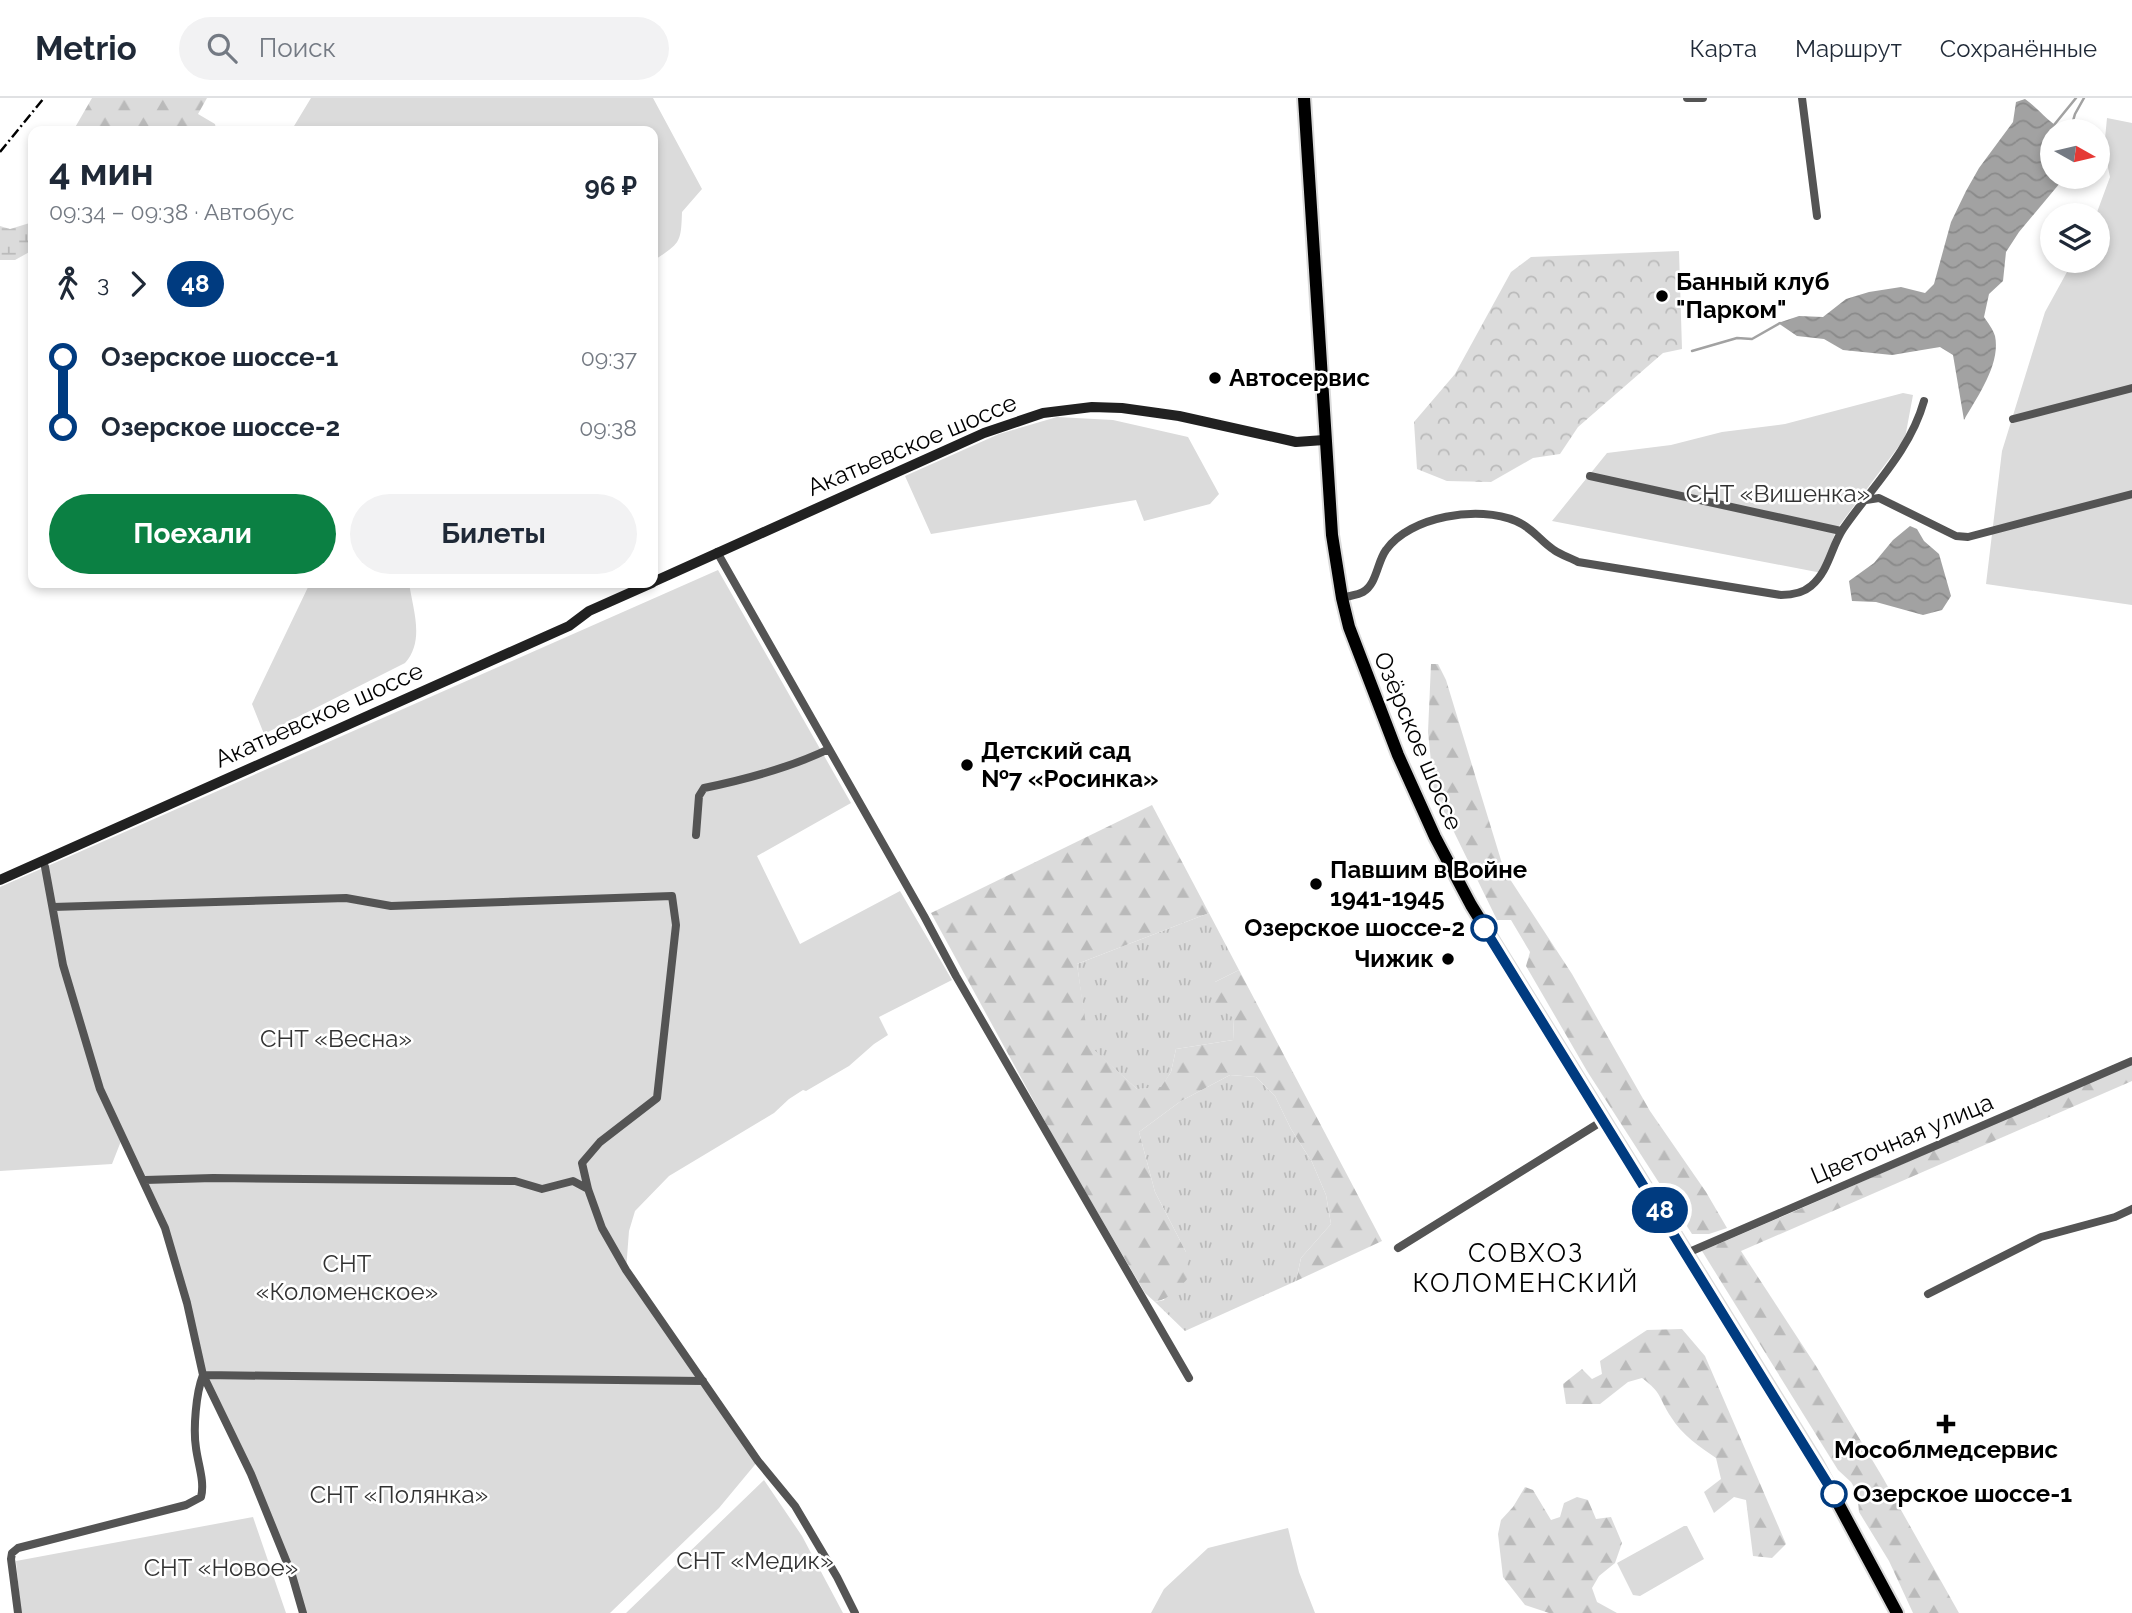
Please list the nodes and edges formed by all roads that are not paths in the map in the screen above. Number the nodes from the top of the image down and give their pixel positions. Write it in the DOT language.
graph roads {
  1 [pos="1304,98"];
  2 [pos="1687,98"];
  3 [pos="1703,98"];
  4 [pos="1802,98"];
  5 [pos="1817,216"];
  6 [pos="2132,388"];
  7 [pos="1924,401"];
  8 [pos="2013,419"];
  9 [pos="1324,440"];
  10 [pos="1590,476"];
  11 [pos="2132,494"];
  12 [pos="1866,500"];
  13 [pos="1841,531"];
  14 [pos="717,552"];
  15 [pos="658,580"];
  16 [pos="641,588"];
  17 [pos="1342,598"];
  18 [pos="829,749"];
  19 [pos="696,835"];
  20 [pos="45,867"];
  21 [pos="0,880"];
  22 [pos="53,907"];
  23 [pos="2132,1061"];
  24 [pos="1604,1120"];
  25 [pos="145,1180"];
  26 [pos="588,1189"];
  27 [pos="2132,1209"];
  28 [pos="1398,1248"];
  29 [pos="1687,1253"];
  30 [pos="1928,1294"];
  31 [pos="203,1376"];
  32 [pos="1189,1378"];
  33 [pos="703,1381"];
  34 [pos="18,1613"];
  35 [pos="303,1613"];
  36 [pos="855,1613"];
  37 [pos="1897,1613"];
  1 -- 9 [label="main road, Озёрское шоссе"];
  2 -- 3 [label="street"];
  4 -- 5 [label="street"];
  6 -- 8 [label="street"];
  7 -- 12 [label="street"];
  9 -- 14 [label="main road, Акатьевское шоссе"];
  9 -- 17 [label="main road, Озёрское шоссе"];
  10 -- 13 [label="street"];
  11 -- 12 [label="street"];
  12 -- 13 [label="street"];
  13 -- 17 [label="street"];
  14 -- 15 [label="main road, Акатьевское шоссе"];
  14 -- 18 [label="street"];
  16 -- 21 [label="main road, Акатьевское шоссе"];
  17 -- 24 [label="main road, Озёрское шоссе"];
  18 -- 19 [label="street"];
  18 -- 32 [label="street"];
  20 -- 22 [label="street"];
  22 -- 25 [label="street"];
  22 -- 26 [label="street"];
  23 -- 29 [label="street, Цветочная улица"];
  24 -- 28 [label="street"];
  24 -- 29 [label="main road, Озёрское шоссе"];
  25 -- 26 [label="street"];
  25 -- 31 [label="street"];
  26 -- 33 [label="street"];
  27 -- 30 [label="street"];
  29 -- 37 [label="main road, Озёрское шоссе"];
  31 -- 33 [label="street"];
  31 -- 34 [label="street"];
  31 -- 35 [label="street"];
  33 -- 36 [label="street"];
}
